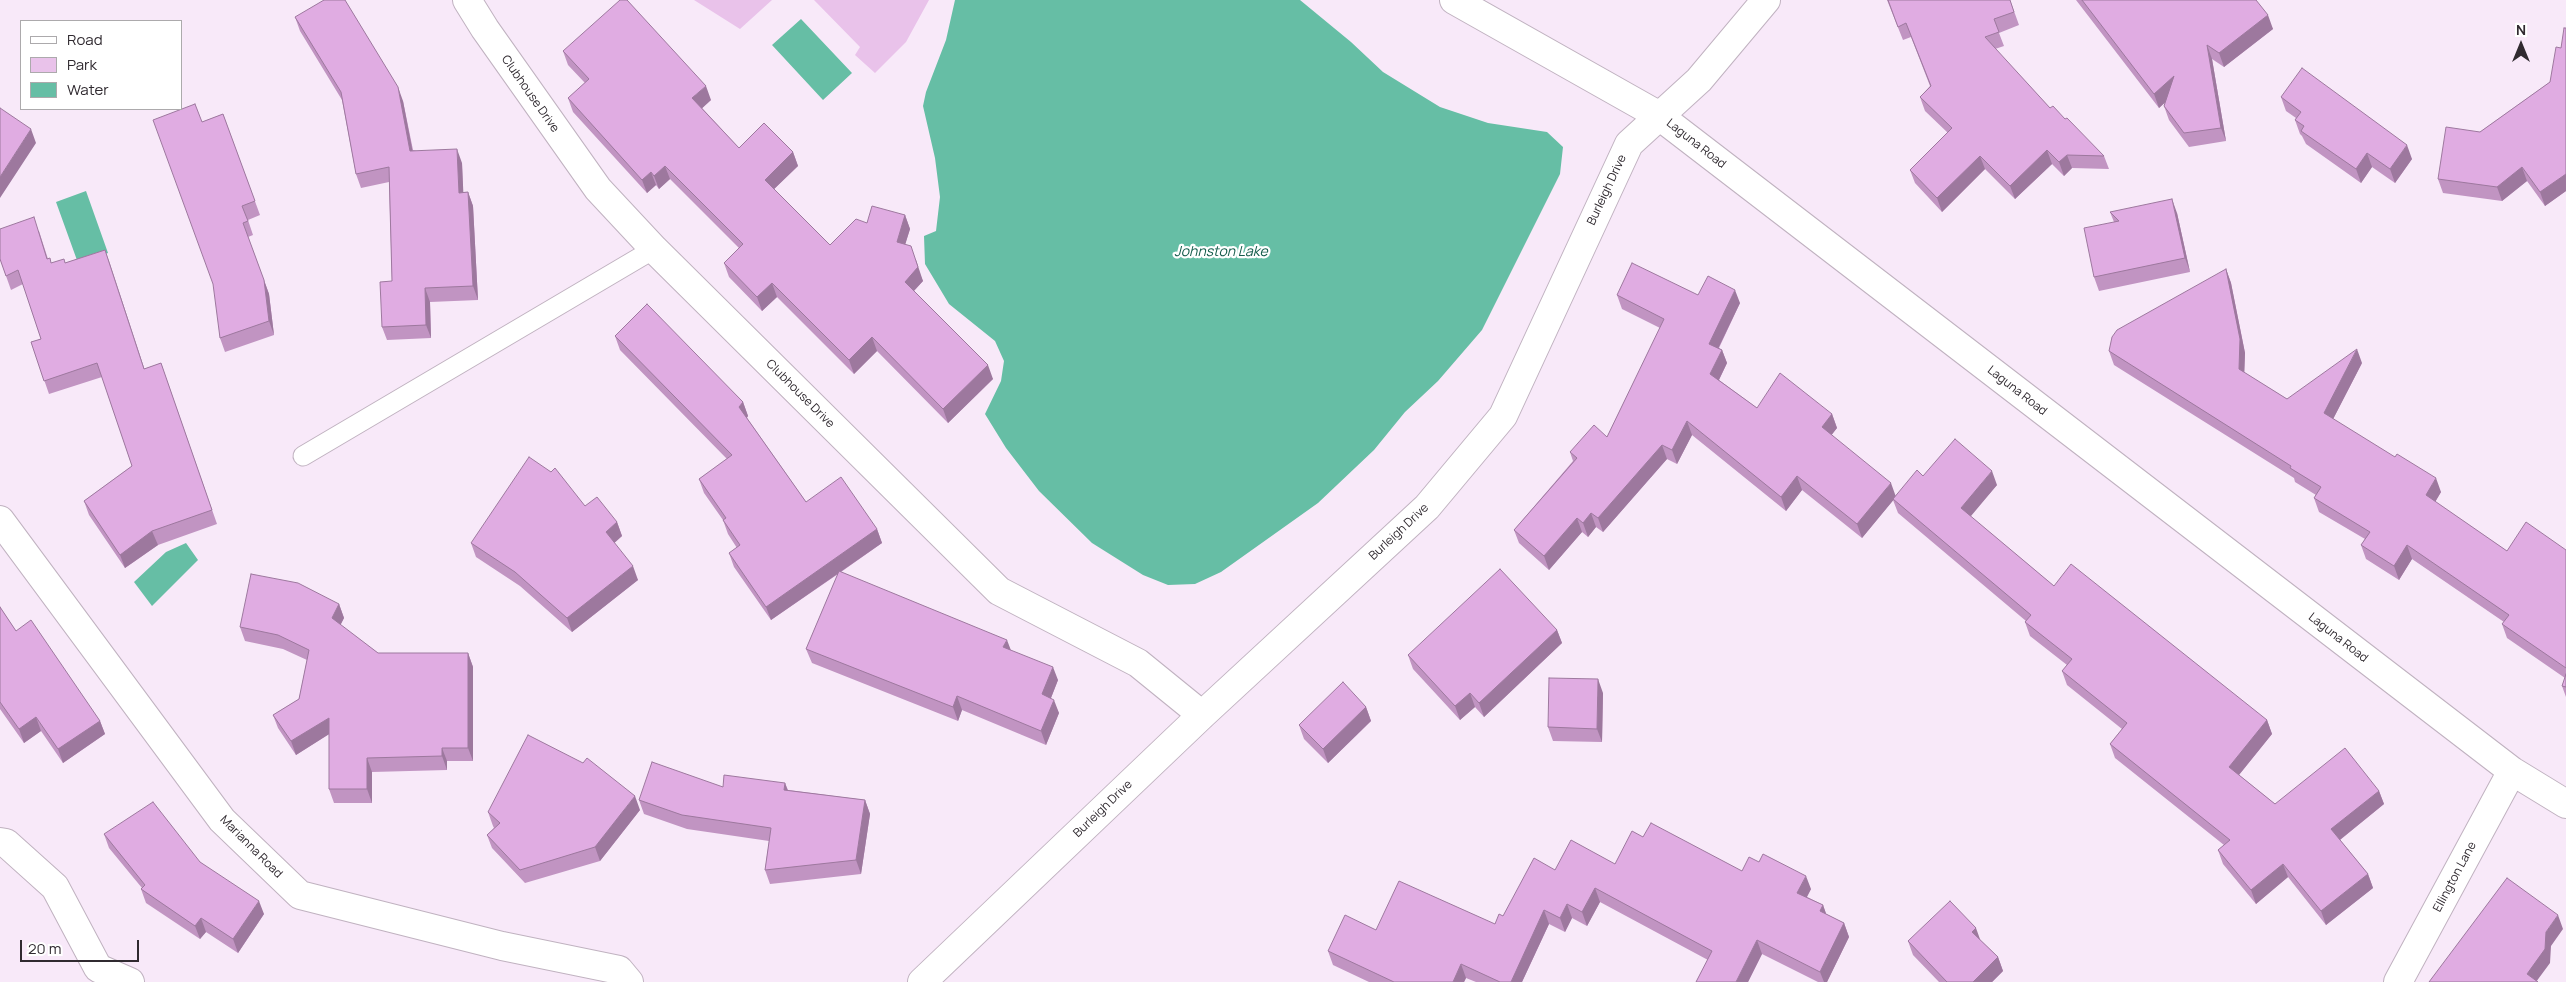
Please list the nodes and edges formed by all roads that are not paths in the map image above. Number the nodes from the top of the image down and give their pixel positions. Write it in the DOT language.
graph roads {
  1 [pos="467,0"];
  2 [pos="1454,0"];
  3 [pos="1766,0"];
  4 [pos="1658,115"];
  5 [pos="654,249"];
  6 [pos="303,456"];
  7 [pos="0,520"];
  8 [pos="1202,715"];
  9 [pos="2512,771"];
  10 [pos="2566,804"];
  11 [pos="0,842"];
  12 [pos="130,982"];
  13 [pos="629,982"];
  14 [pos="922,982"];
  15 [pos="2398,982"];
  1 -- 5 [label="street, Clubhouse Drive"];
  2 -- 4 [label="street, Laguna Road"];
  3 -- 4 [label="street, Burleigh Drive"];
  4 -- 8 [label="street, Burleigh Drive"];
  4 -- 9 [label="street, Laguna Road"];
  5 -- 6 [label="lane"];
  5 -- 8 [label="street, Clubhouse Drive"];
  7 -- 13 [label="street, Marianna Road"];
  8 -- 14 [label="street, Burleigh Drive"];
  9 -- 10 [label="street, Laguna Road"];
  9 -- 15 [label="street, Ellington Lane"];
  11 -- 12 [label="street"];
}
